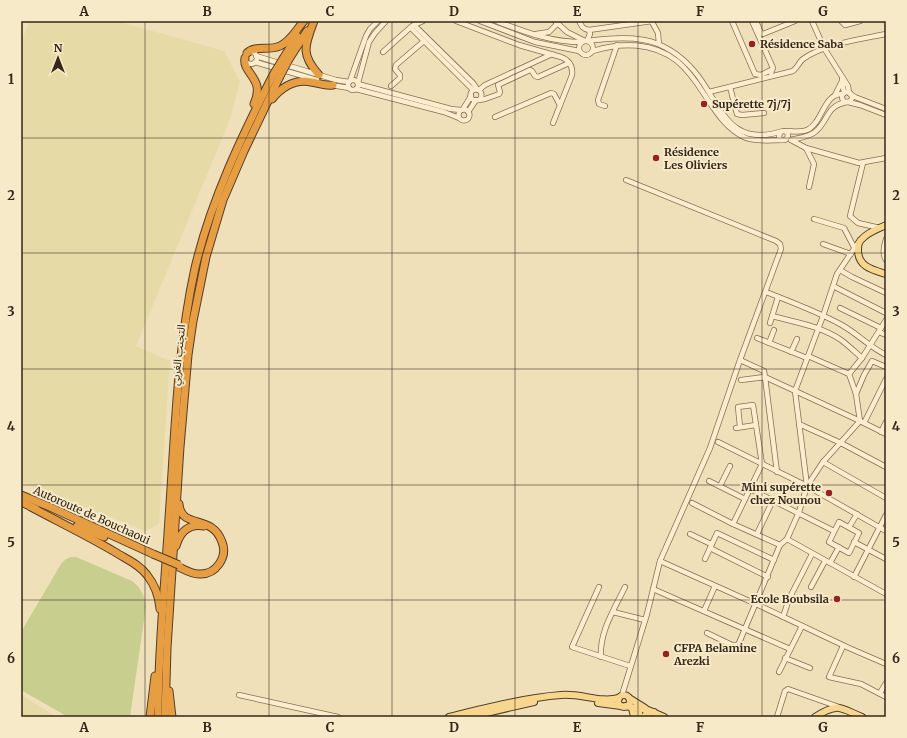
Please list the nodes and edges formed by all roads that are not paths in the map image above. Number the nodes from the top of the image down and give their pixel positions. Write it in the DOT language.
graph roads {
  1 [pos="305,21"];
  2 [pos="314,21"];
  3 [pos="378,21"];
  4 [pos="386,21"];
  5 [pos="423,21"];
  6 [pos="456,21"];
  7 [pos="480,21"];
  8 [pos="496,21"];
  9 [pos="579,21"];
  10 [pos="652,21"];
  11 [pos="732,21"];
  12 [pos="752,21"];
  13 [pos="756,21"];
  14 [pos="795,21"];
  15 [pos="812,21"];
  16 [pos="841,21"];
  17 [pos="860,21"];
  18 [pos="556,22"];
  19 [pos="412,26"];
  20 [pos="590,30"];
  21 [pos="886,34"];
  22 [pos="533,35"];
  23 [pos="424,41"];
  24 [pos="586,41"];
  25 [pos="659,44"];
  26 [pos="617,46"];
  27 [pos="824,48"];
  28 [pos="579,51"];
  29 [pos="593,51"];
  30 [pos="384,52"];
  31 [pos="552,54"];
  32 [pos="246,56"];
  33 [pos="286,58"];
  34 [pos="256,59"];
  35 [pos="569,63"];
  36 [pos="771,70"];
  37 [pos="319,75"];
  38 [pos="276,76"];
  39 [pos="772,76"];
  40 [pos="842,79"];
  41 [pos="350,82"];
  42 [pos="357,85"];
  43 [pos="333,86"];
  44 [pos="391,86"];
  45 [pos="730,87"];
  46 [pos="349,88"];
  47 [pos="476,90"];
  48 [pos="708,92"];
  49 [pos="847,94"];
  50 [pos="835,95"];
  51 [pos="471,96"];
  52 [pos="478,100"];
  53 [pos="847,102"];
  54 [pos="560,105"];
  55 [pos="604,106"];
  56 [pos="264,108"];
  57 [pos="462,109"];
  58 [pos="886,109"];
  59 [pos="468,112"];
  60 [pos="764,112"];
  61 [pos="886,115"];
  62 [pos="495,117"];
  63 [pos="459,118"];
  64 [pos="552,123"];
  65 [pos="248,125"];
  66 [pos="783,131"];
  67 [pos="784,140"];
  68 [pos="791,140"];
  69 [pos="806,148"];
  70 [pos="886,158"];
  71 [pos="863,162"];
  72 [pos="626,180"];
  73 [pos="809,187"];
  74 [pos="814,219"];
  75 [pos="886,225"];
  76 [pos="880,228"];
  77 [pos="886,239"];
  78 [pos="860,240"];
  79 [pos="824,244"];
  80 [pos="855,249"];
  81 [pos="851,254"];
  82 [pos="886,260"];
  83 [pos="840,270"];
  84 [pos="886,274"];
  85 [pos="833,286"];
  86 [pos="766,292"];
  87 [pos="886,293"];
  88 [pos="778,297"];
  89 [pos="840,308"];
  90 [pos="886,313"];
  91 [pos="772,316"];
  92 [pos="823,316"];
  93 [pos="886,320"];
  94 [pos="770,323"];
  95 [pos="818,329"];
  96 [pos="774,330"];
  97 [pos="880,330"];
  98 [pos="886,335"];
  99 [pos="758,338"];
  100 [pos="797,339"];
  101 [pos="769,343"];
  102 [pos="870,346"];
  103 [pos="791,352"];
  104 [pos="886,355"];
  105 [pos="808,357"];
  106 [pos="862,358"];
  107 [pos="740,360"];
  108 [pos="886,366"];
  109 [pos="849,374"];
  110 [pos="765,377"];
  111 [pos="886,379"];
  112 [pos="741,380"];
  113 [pos="795,391"];
  114 [pos="856,394"];
  115 [pos="862,422"];
  116 [pos="886,422"];
  117 [pos="799,424"];
  118 [pos="756,425"];
  119 [pos="881,432"];
  120 [pos="886,434"];
  121 [pos="718,442"];
  122 [pos="841,443"];
  123 [pos="823,462"];
  124 [pos="179,464"];
  125 [pos="762,464"];
  126 [pos="730,466"];
  127 [pos="886,467"];
  128 [pos="777,472"];
  129 [pos="709,481"];
  130 [pos="720,486"];
  131 [pos="807,486"];
  132 [pos="750,488"];
  133 [pos="21,496"];
  134 [pos="745,498"];
  135 [pos="886,498"];
  136 [pos="773,500"];
  137 [pos="21,502"];
  138 [pos="692,503"];
  139 [pos="31,507"];
  140 [pos="799,512"];
  141 [pos="857,514"];
  142 [pos="886,515"];
  143 [pos="733,524"];
  144 [pos="880,527"];
  145 [pos="849,528"];
  146 [pos="886,530"];
  147 [pos="834,532"];
  148 [pos="690,534"];
  149 [pos="757,534"];
  150 [pos="787,539"];
  151 [pos="854,542"];
  152 [pos="780,545"];
  153 [pos="711,546"];
  154 [pos="839,547"];
  155 [pos="868,549"];
  156 [pos="812,554"];
  157 [pos="153,556"];
  158 [pos="705,559"];
  159 [pos="886,559"];
  160 [pos="774,560"];
  161 [pos="660,561"];
  162 [pos="827,562"];
  163 [pos="177,567"];
  164 [pos="768,577"];
  165 [pos="854,577"];
  166 [pos="599,586"];
  167 [pos="715,586"];
  168 [pos="625,587"];
  169 [pos="811,587"];
  170 [pos="653,588"];
  171 [pos="886,594"];
  172 [pos="756,604"];
  173 [pos="704,611"];
  174 [pos="613,612"];
  175 [pos="783,617"];
  176 [pos="645,620"];
  177 [pos="802,626"];
  178 [pos="746,629"];
  179 [pos="707,633"];
  180 [pos="160,644"];
  181 [pos="843,646"];
  182 [pos="790,649"];
  183 [pos="601,657"];
  184 [pos="785,658"];
  185 [pos="167,662"];
  186 [pos="159,663"];
  187 [pos="886,663"];
  188 [pos="630,666"];
  189 [pos="810,668"];
  190 [pos="779,672"];
  191 [pos="886,683"];
  192 [pos="880,693"];
  193 [pos="239,695"];
  194 [pos="624,696"];
  195 [pos="886,697"];
  196 [pos="626,707"];
  197 [pos="639,707"];
  198 [pos="840,707"];
  199 [pos="496,710"];
  200 [pos="651,711"];
  201 [pos="150,717"];
  202 [pos="158,717"];
  203 [pos="165,717"];
  204 [pos="172,717"];
  205 [pos="338,717"];
  206 [pos="449,717"];
  207 [pos="469,717"];
  208 [pos="499,717"];
  209 [pos="634,717"];
  210 [pos="639,717"];
  211 [pos="644,717"];
  212 [pos="664,717"];
  213 [pos="777,717"];
  214 [pos="815,717"];
  215 [pos="862,717"];
  1 -- 32 [label="highway"];
  1 -- 33 [label="highway, التجنب الغربي"];
  2 -- 33 [label="highway, التجنب الغربي"];
  2 -- 37 [label="highway"];
  3 -- 41 [label="street"];
  4 -- 42 [label="street"];
  5 -- 19 [label="street"];
  6 -- 31 [label="street"];
  7 -- 28 [label="street"];
  8 -- 22 [label="street"];
  9 -- 20 [label="street"];
  10 -- 20 [label="street"];
  10 -- 25 [label="street"];
  11 -- 36 [label="street"];
  12 -- 36 [label="street"];
  13 -- 14 [label="street"];
  15 -- 27 [label="street"];
  16 -- 17 [label="street"];
  18 -- 22 [label="street"];
  18 -- 24 [label="street"];
  19 -- 23 [label="street"];
  19 -- 30 [label="street"];
  19 -- 47 [label="street"];
  20 -- 24 [label="street"];
  21 -- 27 [label="street"];
  22 -- 24 [label="street"];
  23 -- 44 [label="street"];
  23 -- 47 [label="street"];
  24 -- 25 [label="street"];
  24 -- 28 [label="street"];
  24 -- 29 [label="street"];
  25 -- 48 [label="street"];
  26 -- 29 [label="street"];
  26 -- 55 [label="street"];
  26 -- 67 [label="street"];
  27 -- 39 [label="street"];
  27 -- 40 [label="street"];
  28 -- 29 [label="street"];
  31 -- 35 [label="street"];
  31 -- 47 [label="street"];
  32 -- 34 [label="street"];
  32 -- 34 [label="street"];
  32 -- 65 [label="highway"];
  33 -- 38 [label="highway, التجنب الغربي, bridge"];
  34 -- 37 [label="street"];
  34 -- 43 [label="street"];
  35 -- 52 [label="street"];
  35 -- 54 [label="street"];
  36 -- 39 [label="street"];
  37 -- 41 [label="street"];
  38 -- 56 [label="highway, التجنب الغربي"];
  38 -- 65 [label="highway, التجنب الغربي"];
  39 -- 45 [label="street"];
  40 -- 49 [label="street"];
  40 -- 50 [label="street"];
  41 -- 42 [label="street"];
  41 -- 46 [label="street"];
  42 -- 46 [label="street"];
  42 -- 57 [label="street"];
  42 -- 63 [label="street"];
  43 -- 46 [label="street"];
  43 -- 56 [label="highway"];
  45 -- 48 [label="street"];
  45 -- 60 [label="street"];
  47 -- 51 [label="street"];
  47 -- 52 [label="street"];
  48 -- 66 [label="street"];
  49 -- 50 [label="street"];
  49 -- 53 [label="street"];
  49 -- 53 [label="street"];
  49 -- 58 [label="street"];
  50 -- 66 [label="street"];
  51 -- 52 [label="street"];
  51 -- 57 [label="street"];
  52 -- 59 [label="street"];
  53 -- 61 [label="street"];
  53 -- 68 [label="street"];
  54 -- 62 [label="street"];
  54 -- 64 [label="street"];
  56 -- 124 [label="highway, التجنب الغربي"];
  57 -- 59 [label="street"];
  57 -- 63 [label="street"];
  59 -- 63 [label="street"];
  65 -- 180 [label="highway, التجنب الغربي"];
  66 -- 67 [label="street"];
  67 -- 68 [label="street"];
  68 -- 69 [label="street"];
  69 -- 71 [label="street"];
  69 -- 73 [label="street"];
  70 -- 71 [label="street"];
  71 -- 76 [label="street"];
  72 -- 86 [label="street"];
  74 -- 80 [label="street"];
  75 -- 76 [label="main road"];
  76 -- 78 [label="main road"];
  77 -- 82 [label="street"];
  78 -- 80 [label="street"];
  78 -- 84 [label="main road"];
  79 -- 81 [label="street"];
  80 -- 81 [label="street"];
  81 -- 83 [label="street"];
  83 -- 85 [label="street"];
  83 -- 87 [label="street"];
  85 -- 90 [label="street"];
  85 -- 92 [label="street"];
  86 -- 88 [label="street"];
  86 -- 107 [label="street"];
  88 -- 91 [label="street"];
  88 -- 92 [label="street"];
  89 -- 97 [label="street"];
  91 -- 94 [label="street"];
  91 -- 95 [label="street"];
  92 -- 95 [label="street"];
  92 -- 102 [label="street"];
  93 -- 97 [label="street"];
  95 -- 105 [label="street"];
  95 -- 106 [label="street"];
  96 -- 101 [label="street"];
  97 -- 98 [label="street"];
  97 -- 102 [label="street"];
  99 -- 101 [label="street"];
  100 -- 103 [label="street"];
  101 -- 103 [label="street"];
  102 -- 104 [label="street"];
  102 -- 106 [label="street"];
  103 -- 105 [label="street"];
  105 -- 109 [label="street"];
  105 -- 113 [label="street"];
  106 -- 109 [label="street"];
  107 -- 110 [label="street"];
  107 -- 161 [label="street"];
  108 -- 114 [label="street"];
  109 -- 114 [label="street"];
  110 -- 112 [label="street"];
  110 -- 113 [label="street"];
  110 -- 128 [label="street"];
  111 -- 115 [label="street"];
  113 -- 115 [label="street"];
  113 -- 117 [label="street"];
  114 -- 115 [label="street"];
  115 -- 119 [label="street"];
  115 -- 122 [label="street"];
  116 -- 119 [label="street"];
  117 -- 122 [label="street"];
  117 -- 131 [label="street"];
  118 -- 118 [label="street"];
  118 -- 125 [label="street"];
  119 -- 120 [label="street"];
  121 -- 125 [label="street"];
  122 -- 123 [label="street"];
  122 -- 127 [label="street"];
  123 -- 131 [label="street"];
  123 -- 135 [label="street"];
  124 -- 163 [label="highway, التجنب الغربي"];
  124 -- 163 [label="highway"];
  125 -- 128 [label="street"];
  125 -- 132 [label="street"];
  126 -- 130 [label="street"];
  128 -- 131 [label="street"];
  129 -- 130 [label="street"];
  130 -- 134 [label="street"];
  131 -- 140 [label="street"];
  131 -- 141 [label="street"];
  132 -- 134 [label="street"];
  132 -- 136 [label="street"];
  133 -- 157 [label="highway, Autoroute de Bouchaoui"];
  134 -- 143 [label="street"];
  136 -- 140 [label="street"];
  136 -- 149 [label="street"];
  137 -- 139 [label="highway, Autoroute de Bouchaoui"];
  138 -- 143 [label="street"];
  139 -- 157 [label="highway, Autoroute de Bouchaoui"];
  139 -- 180 [label="highway"];
  140 -- 147 [label="street"];
  140 -- 150 [label="street"];
  141 -- 144 [label="street"];
  141 -- 145 [label="street"];
  142 -- 144 [label="street"];
  143 -- 149 [label="street"];
  144 -- 146 [label="street"];
  144 -- 155 [label="street"];
  145 -- 147 [label="street"];
  145 -- 151 [label="street"];
  147 -- 154 [label="street"];
  148 -- 153 [label="street"];
  149 -- 152 [label="street"];
  150 -- 152 [label="street"];
  150 -- 156 [label="street"];
  151 -- 154 [label="street"];
  151 -- 155 [label="street"];
  152 -- 160 [label="street"];
  153 -- 158 [label="street"];
  153 -- 160 [label="street"];
  153 -- 164 [label="street"];
  154 -- 162 [label="street"];
  155 -- 159 [label="street"];
  155 -- 165 [label="street"];
  156 -- 162 [label="street"];
  156 -- 175 [label="street"];
  157 -- 163 [label="highway, bridge"];
  160 -- 164 [label="street"];
  161 -- 167 [label="street"];
  161 -- 170 [label="street"];
  162 -- 165 [label="street"];
  162 -- 169 [label="street"];
  163 -- 163 [label="highway"];
  163 -- 185 [label="highway, التجنب الغربي"];
  164 -- 172 [label="street"];
  165 -- 171 [label="street"];
  166 -- 183 [label="street"];
  167 -- 172 [label="street"];
  167 -- 173 [label="street"];
  168 -- 174 [label="street"];
  170 -- 173 [label="street"];
  170 -- 176 [label="street"];
  172 -- 175 [label="street"];
  172 -- 178 [label="street"];
  173 -- 178 [label="street"];
  174 -- 176 [label="street"];
  174 -- 183 [label="street"];
  175 -- 177 [label="street"];
  176 -- 188 [label="street"];
  177 -- 181 [label="street"];
  177 -- 182 [label="street"];
  178 -- 179 [label="street"];
  178 -- 182 [label="street"];
  180 -- 186 [label="highway, التجنب الغربي"];
  181 -- 187 [label="street"];
  181 -- 192 [label="street"];
  182 -- 184 [label="street"];
  183 -- 188 [label="street"];
  184 -- 189 [label="street"];
  184 -- 190 [label="street"];
  185 -- 203 [label="highway, التجنب الغربي"];
  185 -- 204 [label="highway"];
  186 -- 201 [label="highway"];
  186 -- 202 [label="highway, التجنب الغربي"];
  188 -- 194 [label="street"];
  191 -- 192 [label="street"];
  192 -- 195 [label="street"];
  193 -- 205 [label="street"];
  194 -- 196 [label="main road"];
  194 -- 196 [label="main road"];
  194 -- 197 [label="main road"];
  194 -- 206 [label="main road"];
  196 -- 197 [label="main road"];
  196 -- 199 [label="main road"];
  196 -- 209 [label="main road"];
  197 -- 200 [label="main road"];
  197 -- 210 [label="main road"];
  198 -- 213 [label="street"];
  198 -- 214 [label="main road"];
  198 -- 215 [label="main road"];
  199 -- 207 [label="main road"];
  199 -- 208 [label="street"];
  200 -- 211 [label="main road"];
  200 -- 212 [label="main road"];
}
